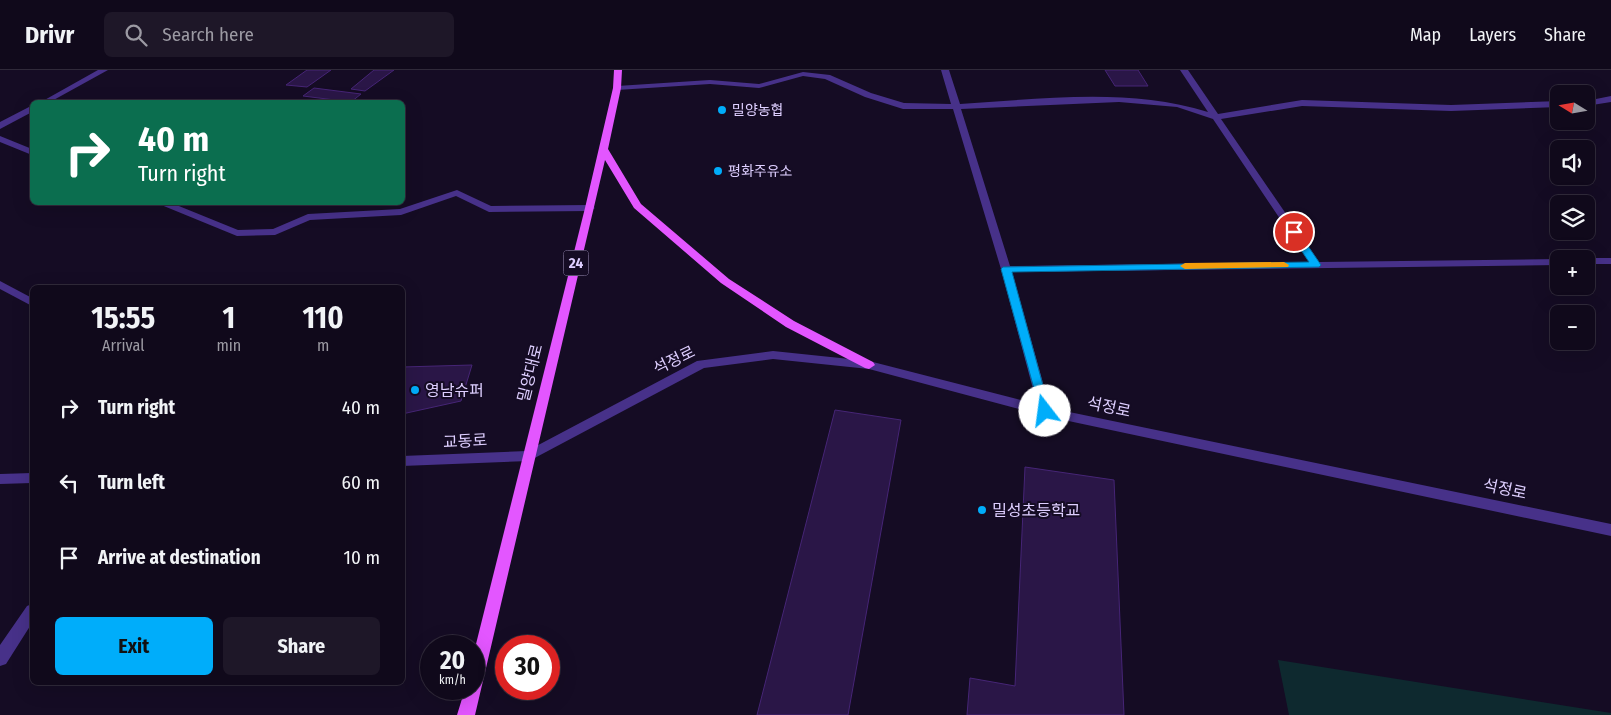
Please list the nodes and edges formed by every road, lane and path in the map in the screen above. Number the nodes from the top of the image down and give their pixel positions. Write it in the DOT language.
graph roads {
  1 [pos="104,70"];
  2 [pos="618,70"];
  3 [pos="945,70"];
  4 [pos="1184,70"];
  5 [pos="617,88"];
  6 [pos="1611,99"];
  7 [pos="48,100"];
  8 [pos="1595,102"];
  9 [pos="1550,104"];
  10 [pos="957,107"];
  11 [pos="30,110"];
  12 [pos="1216,117"];
  13 [pos="0,126"];
  14 [pos="0,139"];
  15 [pos="603,148"];
  16 [pos="30,151"];
  17 [pos="167,205"];
  18 [pos="590,208"];
  19 [pos="1595,261"];
  20 [pos="1611,261"];
  21 [pos="1550,262"];
  22 [pos="1316,265"];
  23 [pos="1006,269"];
  24 [pos="0,284"];
  25 [pos="30,302"];
  26 [pos="869,365"];
  27 [pos="1045,411"];
  28 [pos="529,456"];
  29 [pos="405,461"];
  30 [pos="30,478"];
  31 [pos="0,479"];
  32 [pos="1611,530"];
  33 [pos="30,614"];
  34 [pos="485,638"];
  35 [pos="0,659"];
  36 [pos="469,700"];
  37 [pos="466,715"];
  1 -- 7 [label="street"];
  2 -- 5 [label="main road, 밀양대로 / 24"];
  3 -- 10 [label="street"];
  4 -- 12 [label="street"];
  5 -- 10 [label="street"];
  5 -- 15 [label="main road, 밀양대로 / 24"];
  6 -- 8 [label="street"];
  9 -- 12 [label="street"];
  10 -- 12 [label="street"];
  10 -- 23 [label="street"];
  11 -- 13 [label="street"];
  12 -- 22 [label="street"];
  14 -- 16 [label="street"];
  15 -- 18 [label="main road, 밀양대로 / 24"];
  15 -- 26 [label="main road"];
  17 -- 18 [label="street"];
  18 -- 28 [label="main road, 밀양대로 / 24"];
  19 -- 20 [label="street"];
  21 -- 22 [label="street"];
  22 -- 23 [label="street"];
  23 -- 27 [label="street"];
  24 -- 25 [label="street"];
  26 -- 27 [label="street, 석정로"];
  26 -- 28 [label="street, 석정로"];
  27 -- 32 [label="street, 석정로"];
  28 -- 29 [label="street, 교동로"];
  28 -- 34 [label="main road, 밀양대로 / 24"];
  30 -- 31 [label="street"];
  33 -- 35 [label="street"];
  36 -- 37 [label="main road"];
}
